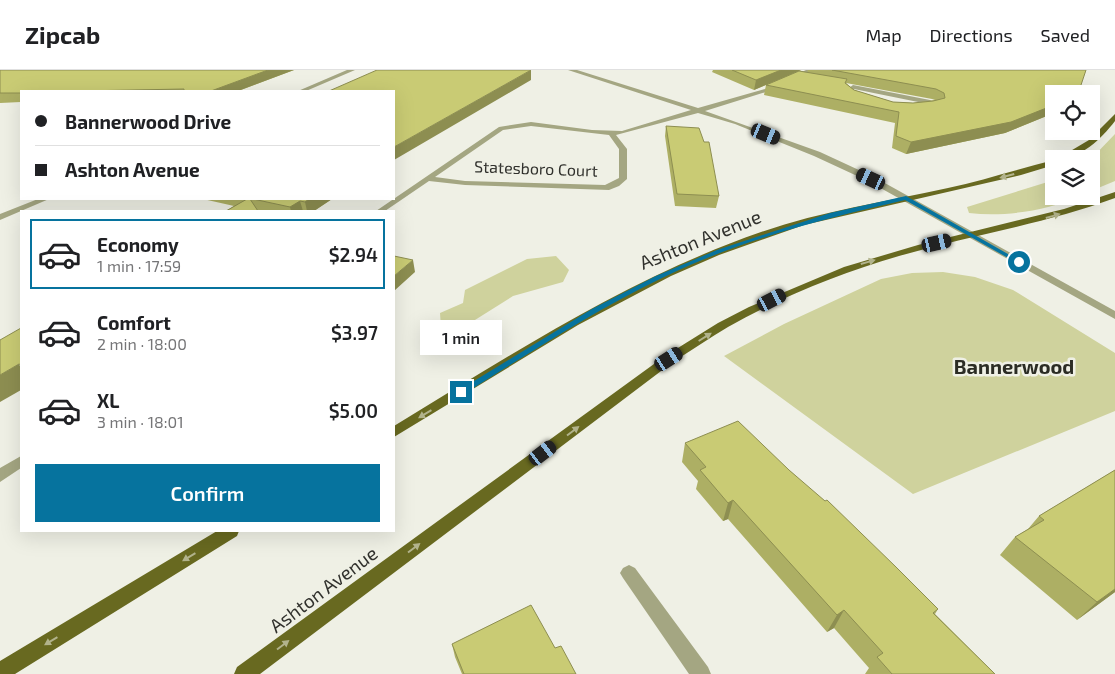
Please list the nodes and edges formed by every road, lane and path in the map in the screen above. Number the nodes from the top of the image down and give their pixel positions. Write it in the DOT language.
graph roads {
  1 [pos="352,70"];
  2 [pos="571,70"];
  3 [pos="810,70"];
  4 [pos="798,77"];
  5 [pos="807,78"];
  6 [pos="844,85"];
  7 [pos="853,87"];
  8 [pos="303,90"];
  9 [pos="699,111"];
  10 [pos="1115,116"];
  11 [pos="611,134"];
  12 [pos="1080,150"];
  13 [pos="1045,165"];
  14 [pos="427,178"];
  15 [pos="1115,195"];
  16 [pos="906,198"];
  17 [pos="42,200"];
  18 [pos="381,210"];
  19 [pos="0,217"];
  20 [pos="971,235"];
  21 [pos="1115,316"];
  22 [pos="395,431"];
  23 [pos="20,462"];
  24 [pos="0,476"];
  25 [pos="229,532"];
  26 [pos="628,573"];
  27 [pos="0,672"];
  28 [pos="244,674"];
  29 [pos="701,674"];
  1 -- 8 [label="street"];
  2 -- 9 [label="street"];
  3 -- 4 [label="street, Statesboro Court"];
  4 -- 5 [label="street"];
  4 -- 9 [label="street, Statesboro Court"];
  6 -- 7 [label="street"];
  7 -- 7 [label="street"];
  9 -- 11 [label="street, Statesboro Court"];
  9 -- 16 [label="street"];
  10 -- 12 [label="main road"];
  11 -- 14 [label="street, Statesboro Court"];
  11 -- 14 [label="street, Statesboro Court"];
  13 -- 16 [label="main road, Ashton Avenue, one-way"];
  14 -- 18 [label="street, Statesboro Court"];
  20 -- 15 [label="main road, Ashton Avenue, one-way"];
  16 -- 20 [label="street"];
  16 -- 22 [label="main road, Ashton Avenue, one-way"];
  17 -- 19 [label="street"];
  20 -- 21 [label="street"];
  28 -- 20 [label="main road, Ashton Avenue, one-way"];
  23 -- 24 [label="street"];
  25 -- 27 [label="main road, one-way"];
  26 -- 29 [label="street"];
}
